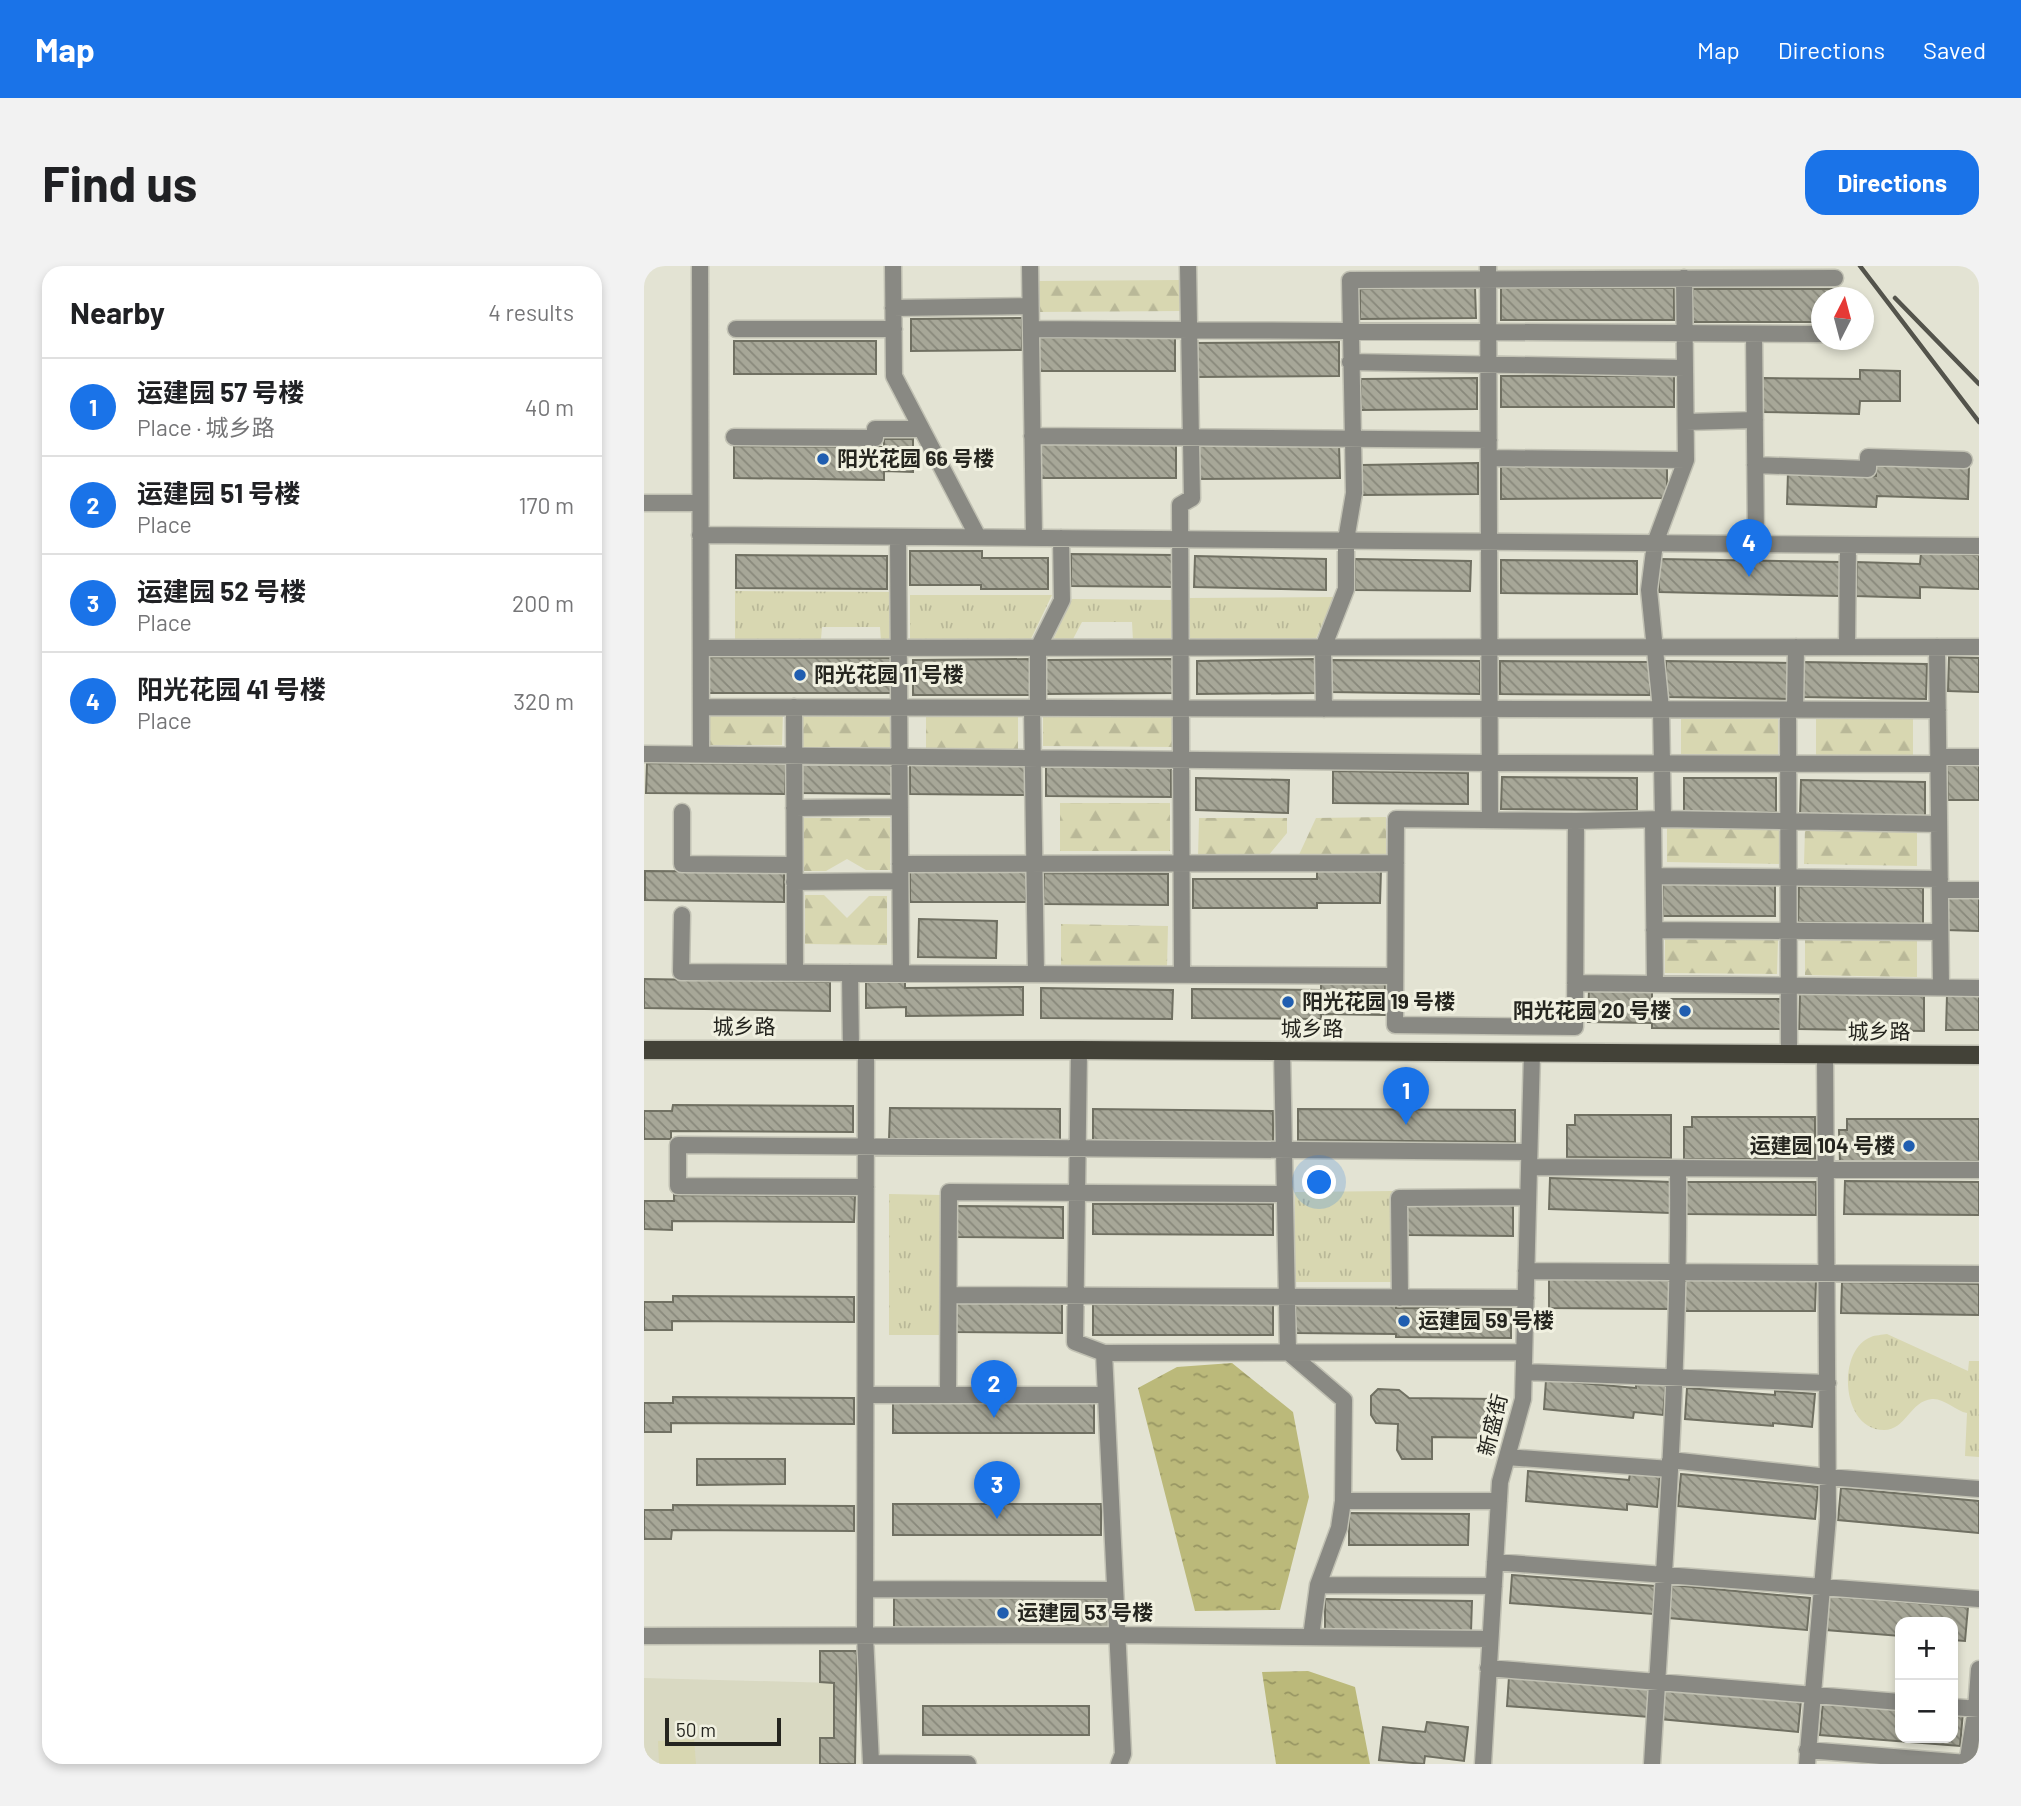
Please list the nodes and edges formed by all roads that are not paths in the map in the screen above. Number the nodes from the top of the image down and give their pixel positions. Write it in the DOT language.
graph roads {
  1 [pos="700,266"];
  2 [pos="893,266"];
  3 [pos="1030,266"];
  4 [pos="1188,266"];
  5 [pos="1488,272"];
  6 [pos="1349,273"];
  7 [pos="1684,278"];
  8 [pos="1835,278"];
  9 [pos="1030,306"];
  10 [pos="893,308"];
  11 [pos="736,329"];
  12 [pos="894,329"];
  13 [pos="1031,329"];
  14 [pos="1189,330"];
  15 [pos="1349,330"];
  16 [pos="1489,332"];
  17 [pos="1685,333"];
  18 [pos="1754,334"];
  19 [pos="1811,334"];
  20 [pos="1350,362"];
  21 [pos="1489,365"];
  22 [pos="1685,368"];
  23 [pos="1755,420"];
  24 [pos="1686,422"];
  25 [pos="921,429"];
  26 [pos="734,436"];
  27 [pos="1032,436"];
  28 [pos="1191,438"];
  29 [pos="1352,439"];
  30 [pos="1489,440"];
  31 [pos="1489,458"];
  32 [pos="1686,460"];
  33 [pos="1964,460"];
  34 [pos="1755,465"];
  35 [pos="644,503"];
  36 [pos="700,503"];
  37 [pos="700,535"];
  38 [pos="898,537"];
  39 [pos="978,537"];
  40 [pos="1034,538"];
  41 [pos="1061,538"];
  42 [pos="1180,539"];
  43 [pos="1346,540"];
  44 [pos="1489,542"];
  45 [pos="1655,543"];
  46 [pos="1756,544"];
  47 [pos="1848,545"];
  48 [pos="1979,546"];
  49 [pos="1655,646"];
  50 [pos="1796,647"];
  51 [pos="1847,647"];
  52 [pos="1937,647"];
  53 [pos="1979,647"];
  54 [pos="701,648"];
  55 [pos="899,648"];
  56 [pos="1038,648"];
  57 [pos="1181,648"];
  58 [pos="1323,648"];
  59 [pos="1490,648"];
  60 [pos="701,707"];
  61 [pos="794,707"];
  62 [pos="899,708"];
  63 [pos="1035,708"];
  64 [pos="1181,708"];
  65 [pos="1324,709"];
  66 [pos="1490,709"];
  67 [pos="1661,709"];
  68 [pos="1792,710"];
  69 [pos="1938,710"];
  70 [pos="644,754"];
  71 [pos="701,754"];
  72 [pos="794,755"];
  73 [pos="900,757"];
  74 [pos="1979,757"];
  75 [pos="1033,758"];
  76 [pos="1181,760"];
  77 [pos="1938,760"];
  78 [pos="1490,763"];
  79 [pos="1662,763"];
  80 [pos="1788,764"];
  81 [pos="900,807"];
  82 [pos="794,808"];
  83 [pos="682,812"];
  84 [pos="1490,820"];
  85 [pos="1658,820"];
  86 [pos="1576,821"];
  87 [pos="1789,822"];
  88 [pos="1939,824"];
  89 [pos="1181,863"];
  90 [pos="1396,863"];
  91 [pos="900,864"];
  92 [pos="1035,864"];
  93 [pos="794,865"];
  94 [pos="1654,876"];
  95 [pos="1789,878"];
  96 [pos="900,881"];
  97 [pos="794,882"];
  98 [pos="1940,884"];
  99 [pos="1979,890"];
  100 [pos="682,915"];
  101 [pos="1654,930"];
  102 [pos="1789,931"];
  103 [pos="1940,932"];
  104 [pos="795,972"];
  105 [pos="850,973"];
  106 [pos="901,973"];
  107 [pos="1036,974"];
  108 [pos="1182,975"];
  109 [pos="1395,976"];
  110 [pos="1575,983"];
  111 [pos="1655,984"];
  112 [pos="1789,985"];
  113 [pos="1941,987"];
  114 [pos="1979,988"];
  115 [pos="1395,1026"];
  116 [pos="1575,1027"];
  117 [pos="644,1050"];
  118 [pos="859,1050"];
  119 [pos="1079,1050"];
  120 [pos="1282,1051"];
  121 [pos="1394,1052"];
  122 [pos="1532,1052"];
  123 [pos="1575,1053"];
  124 [pos="1789,1054"];
  125 [pos="1825,1054"];
  126 [pos="1979,1055"];
  127 [pos="866,1147"];
  128 [pos="1077,1148"];
  129 [pos="1284,1150"];
  130 [pos="1529,1159"];
  131 [pos="1678,1169"];
  132 [pos="1827,1170"];
  133 [pos="1979,1170"];
  134 [pos="866,1187"];
  135 [pos="1076,1193"];
  136 [pos="1285,1194"];
  137 [pos="1528,1197"];
  138 [pos="1526,1271"];
  139 [pos="1679,1272"];
  140 [pos="1828,1273"];
  141 [pos="1979,1274"];
  142 [pos="949,1295"];
  143 [pos="1075,1296"];
  144 [pos="1287,1297"];
  145 [pos="1400,1297"];
  146 [pos="1525,1298"];
  147 [pos="1288,1352"];
  148 [pos="1524,1352"];
  149 [pos="1104,1353"];
  150 [pos="1524,1372"];
  151 [pos="1675,1377"];
  152 [pos="1828,1383"];
  153 [pos="866,1395"];
  154 [pos="948,1395"];
  155 [pos="1105,1395"];
  156 [pos="1507,1457"];
  157 [pos="1670,1465"];
  158 [pos="1828,1477"];
  159 [pos="1979,1489"];
  160 [pos="1343,1502"];
  161 [pos="1499,1502"];
  162 [pos="1495,1562"];
  163 [pos="1663,1575"];
  164 [pos="1318,1585"];
  165 [pos="1494,1586"];
  166 [pos="1822,1587"];
  167 [pos="865,1589"];
  168 [pos="1115,1590"];
  169 [pos="1979,1599"];
  170 [pos="1117,1635"];
  171 [pos="644,1636"];
  172 [pos="865,1636"];
  173 [pos="1311,1637"];
  174 [pos="1490,1639"];
  175 [pos="1489,1668"];
  176 [pos="1979,1670"];
  177 [pos="1657,1682"];
  178 [pos="1812,1695"];
  179 [pos="1895,1702"];
  180 [pos="1958,1707"];
  181 [pos="1978,1709"];
  182 [pos="1807,1757"];
  183 [pos="1967,1763"];
  184 [pos="871,1764"];
  185 [pos="968,1764"];
  186 [pos="1119,1764"];
  187 [pos="1483,1764"];
  188 [pos="1652,1764"];
  1 -- 36 [label="street"];
  2 -- 10 [label="street"];
  3 -- 9 [label="street"];
  4 -- 14 [label="street"];
  5 -- 6 [label="street"];
  5 -- 7 [label="street"];
  5 -- 16 [label="street"];
  6 -- 15 [label="street"];
  7 -- 8 [label="street"];
  7 -- 17 [label="street"];
  9 -- 10 [label="street"];
  9 -- 13 [label="street"];
  10 -- 12 [label="street"];
  11 -- 12 [label="street"];
  12 -- 25 [label="street"];
  13 -- 14 [label="street"];
  13 -- 27 [label="street"];
  14 -- 15 [label="street"];
  14 -- 28 [label="street"];
  15 -- 16 [label="street"];
  15 -- 20 [label="street"];
  16 -- 17 [label="street"];
  16 -- 21 [label="street"];
  17 -- 18 [label="street"];
  17 -- 22 [label="street"];
  18 -- 19 [label="street"];
  18 -- 23 [label="street"];
  20 -- 21 [label="street"];
  20 -- 29 [label="street"];
  21 -- 22 [label="street"];
  21 -- 30 [label="street"];
  22 -- 24 [label="street"];
  23 -- 24 [label="street"];
  23 -- 34 [label="street"];
  24 -- 32 [label="street"];
  25 -- 26 [label="street"];
  25 -- 39 [label="street"];
  27 -- 28 [label="street"];
  27 -- 40 [label="street"];
  28 -- 29 [label="street"];
  28 -- 42 [label="street"];
  29 -- 30 [label="street"];
  29 -- 43 [label="street"];
  30 -- 31 [label="street"];
  31 -- 32 [label="street"];
  31 -- 44 [label="street"];
  32 -- 45 [label="street"];
  33 -- 34 [label="street"];
  34 -- 46 [label="street"];
  35 -- 36 [label="street"];
  36 -- 37 [label="street"];
  37 -- 38 [label="street"];
  37 -- 54 [label="street"];
  38 -- 39 [label="street"];
  38 -- 55 [label="street"];
  39 -- 40 [label="street"];
  40 -- 41 [label="street"];
  41 -- 42 [label="street"];
  41 -- 56 [label="street"];
  42 -- 43 [label="street"];
  42 -- 57 [label="street"];
  43 -- 44 [label="street"];
  43 -- 58 [label="street"];
  44 -- 45 [label="street"];
  44 -- 59 [label="street"];
  45 -- 46 [label="street"];
  45 -- 49 [label="street"];
  46 -- 47 [label="street"];
  47 -- 48 [label="street"];
  47 -- 51 [label="street"];
  49 -- 50 [label="street"];
  49 -- 59 [label="street"];
  49 -- 67 [label="street"];
  50 -- 51 [label="street"];
  50 -- 68 [label="street"];
  51 -- 52 [label="street"];
  52 -- 53 [label="street"];
  52 -- 69 [label="street"];
  54 -- 55 [label="street"];
  54 -- 60 [label="street"];
  55 -- 56 [label="street"];
  55 -- 62 [label="street"];
  56 -- 57 [label="street"];
  56 -- 63 [label="street"];
  57 -- 58 [label="street"];
  57 -- 64 [label="street"];
  58 -- 59 [label="street"];
  58 -- 65 [label="street"];
  59 -- 66 [label="street"];
  60 -- 61 [label="street"];
  60 -- 71 [label="street"];
  61 -- 62 [label="street"];
  61 -- 72 [label="street"];
  62 -- 63 [label="street"];
  62 -- 73 [label="street"];
  63 -- 64 [label="street"];
  63 -- 75 [label="street"];
  64 -- 65 [label="street"];
  64 -- 76 [label="street"];
  65 -- 66 [label="street"];
  66 -- 67 [label="street"];
  66 -- 78 [label="street"];
  67 -- 68 [label="street"];
  67 -- 79 [label="street"];
  68 -- 69 [label="street"];
  68 -- 80 [label="street"];
  69 -- 77 [label="street"];
  70 -- 71 [label="street"];
  71 -- 72 [label="street"];
  72 -- 73 [label="street"];
  72 -- 82 [label="street"];
  73 -- 75 [label="street"];
  73 -- 81 [label="street"];
  74 -- 77 [label="street"];
  75 -- 76 [label="street"];
  75 -- 92 [label="street"];
  76 -- 78 [label="street"];
  76 -- 89 [label="street"];
  77 -- 80 [label="street"];
  77 -- 88 [label="street"];
  78 -- 79 [label="street"];
  78 -- 84 [label="street"];
  79 -- 80 [label="street"];
  79 -- 85 [label="street"];
  80 -- 87 [label="street"];
  81 -- 82 [label="street"];
  81 -- 91 [label="street"];
  82 -- 93 [label="street"];
  83 -- 93 [label="street"];
  84 -- 86 [label="street"];
  84 -- 90 [label="street"];
  85 -- 86 [label="street"];
  85 -- 87 [label="street"];
  85 -- 94 [label="street"];
  86 -- 110 [label="street"];
  87 -- 88 [label="street"];
  87 -- 95 [label="street"];
  88 -- 98 [label="street"];
  89 -- 90 [label="street"];
  89 -- 92 [label="street"];
  89 -- 108 [label="street"];
  90 -- 109 [label="street"];
  91 -- 92 [label="street"];
  91 -- 96 [label="street"];
  92 -- 107 [label="street"];
  93 -- 97 [label="street"];
  94 -- 95 [label="street"];
  94 -- 101 [label="street"];
  95 -- 98 [label="street"];
  95 -- 102 [label="street"];
  96 -- 97 [label="street"];
  96 -- 106 [label="street"];
  97 -- 104 [label="street"];
  98 -- 99 [label="street"];
  98 -- 103 [label="street"];
  100 -- 104 [label="street"];
  101 -- 102 [label="street"];
  101 -- 111 [label="street"];
  102 -- 103 [label="street"];
  102 -- 112 [label="street"];
  103 -- 113 [label="street"];
  104 -- 105 [label="street"];
  105 -- 106 [label="street"];
  105 -- 118 [label="street"];
  106 -- 107 [label="street"];
  107 -- 108 [label="street"];
  108 -- 109 [label="street"];
  109 -- 115 [label="street"];
  110 -- 111 [label="street"];
  110 -- 116 [label="street"];
  111 -- 112 [label="street"];
  112 -- 113 [label="street"];
  112 -- 124 [label="street"];
  113 -- 114 [label="street"];
  115 -- 116 [label="street"];
  115 -- 121 [label="street"];
  116 -- 123 [label="street"];
  117 -- 118 [label="main road, 城乡路"];
  118 -- 119 [label="main road, 城乡路"];
  118 -- 127 [label="street"];
  119 -- 120 [label="main road, 城乡路"];
  119 -- 128 [label="street"];
  120 -- 121 [label="main road, 城乡路"];
  120 -- 129 [label="street"];
  121 -- 122 [label="main road, 城乡路"];
  122 -- 123 [label="main road, 城乡路"];
  122 -- 130 [label="street, 新盛街"];
  123 -- 124 [label="main road, 城乡路"];
  124 -- 125 [label="main road, 城乡路"];
  125 -- 126 [label="main road, 城乡路"];
  125 -- 132 [label="street"];
  127 -- 128 [label="street"];
  127 -- 134 [label="street"];
  127 -- 134 [label="street"];
  128 -- 129 [label="street"];
  128 -- 135 [label="street"];
  129 -- 130 [label="street"];
  129 -- 136 [label="street"];
  130 -- 131 [label="street"];
  130 -- 137 [label="street, 新盛街"];
  131 -- 132 [label="street"];
  131 -- 139 [label="street"];
  132 -- 133 [label="street"];
  132 -- 140 [label="street"];
  134 -- 153 [label="street"];
  135 -- 136 [label="street"];
  135 -- 142 [label="street"];
  135 -- 143 [label="street"];
  136 -- 144 [label="street"];
  137 -- 138 [label="street, 新盛街"];
  137 -- 145 [label="street"];
  138 -- 139 [label="street"];
  138 -- 146 [label="street, 新盛街"];
  139 -- 140 [label="street"];
  139 -- 151 [label="street"];
  140 -- 141 [label="street"];
  140 -- 152 [label="street"];
  142 -- 143 [label="street"];
  142 -- 154 [label="street"];
  143 -- 144 [label="street"];
  143 -- 149 [label="street"];
  144 -- 145 [label="street"];
  144 -- 147 [label="street"];
  145 -- 146 [label="street"];
  146 -- 148 [label="street, 新盛街"];
  147 -- 148 [label="street"];
  147 -- 149 [label="street"];
  147 -- 160 [label="street"];
  148 -- 150 [label="street, 新盛街"];
  149 -- 155 [label="street"];
  150 -- 151 [label="street"];
  150 -- 156 [label="street, 新盛街"];
  151 -- 152 [label="street"];
  151 -- 157 [label="street"];
  152 -- 158 [label="street"];
  153 -- 154 [label="street"];
  153 -- 167 [label="street"];
  154 -- 155 [label="street"];
  155 -- 168 [label="street"];
  156 -- 157 [label="street"];
  156 -- 161 [label="street, 新盛街"];
  157 -- 158 [label="street"];
  157 -- 163 [label="street"];
  158 -- 159 [label="street"];
  158 -- 166 [label="street"];
  160 -- 161 [label="street"];
  160 -- 164 [label="street"];
  161 -- 162 [label="street, 新盛街"];
  162 -- 163 [label="street"];
  162 -- 165 [label="street, 新盛街"];
  163 -- 166 [label="street"];
  163 -- 177 [label="street"];
  164 -- 165 [label="street"];
  164 -- 173 [label="street"];
  165 -- 174 [label="street, 新盛街"];
  166 -- 169 [label="street"];
  166 -- 178 [label="street"];
  167 -- 168 [label="street"];
  167 -- 172 [label="street"];
  168 -- 170 [label="street"];
  170 -- 172 [label="street"];
  170 -- 173 [label="street"];
  170 -- 186 [label="street"];
  171 -- 172 [label="street"];
  172 -- 184 [label="street"];
  173 -- 174 [label="street"];
  174 -- 175 [label="street, 新盛街"];
  175 -- 177 [label="street"];
  175 -- 187 [label="street, 新盛街"];
  176 -- 181 [label="street"];
  177 -- 178 [label="street"];
  177 -- 188 [label="street"];
  178 -- 179 [label="street"];
  178 -- 182 [label="street"];
  180 -- 181 [label="street"];
  181 -- 183 [label="street"];
  182 -- 183 [label="street"];
  184 -- 185 [label="street"];
}
